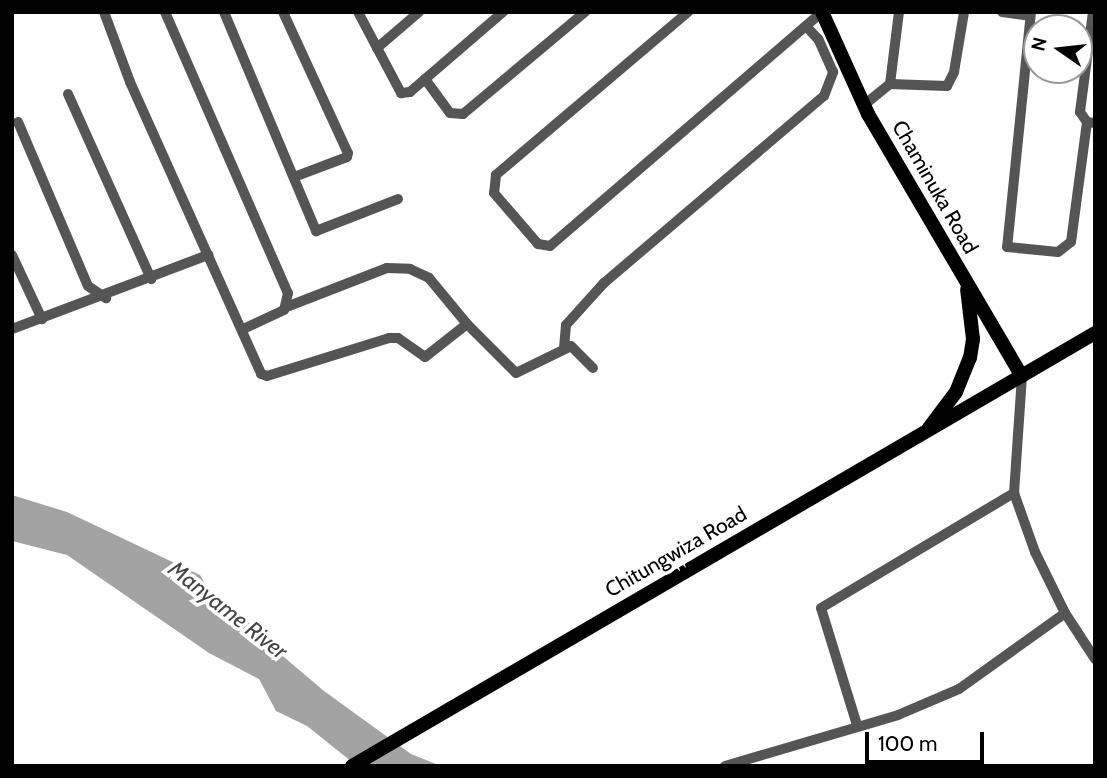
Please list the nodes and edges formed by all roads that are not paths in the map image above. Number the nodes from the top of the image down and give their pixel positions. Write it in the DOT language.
graph roads {
  1 [pos="104,12"];
  2 [pos="165,12"];
  3 [pos="224,12"];
  4 [pos="283,12"];
  5 [pos="358,12"];
  6 [pos="419,12"];
  7 [pos="503,12"];
  8 [pos="585,12"];
  9 [pos="688,12"];
  10 [pos="822,12"];
  11 [pos="899,12"];
  12 [pos="964,12"];
  13 [pos="1002,12"];
  14 [pos="1093,12"];
  15 [pos="1031,14"];
  16 [pos="807,27"];
  17 [pos="377,48"];
  18 [pos="425,79"];
  19 [pos="890,84"];
  20 [pos="1024,84"];
  21 [pos="68,94"];
  22 [pos="864,105"];
  23 [pos="18,122"];
  24 [pos="1091,122"];
  25 [pos="294,177"];
  26 [pos="398,200"];
  27 [pos="12,255"];
  28 [pos="208,255"];
  29 [pos="151,279"];
  30 [pos="965,281"];
  31 [pos="106,298"];
  32 [pos="289,306"];
  33 [pos="42,319"];
  34 [pos="467,324"];
  35 [pos="12,330"];
  36 [pos="243,330"];
  37 [pos="1095,333"];
  38 [pos="564,348"];
  39 [pos="593,368"];
  40 [pos="1022,376"];
  41 [pos="922,436"];
  42 [pos="1014,493"];
  43 [pos="1065,613"];
  44 [pos="1095,659"];
  45 [pos="857,724"];
  46 [pos="352,766"];
  47 [pos="725,766"];
  1 -- 28 [label="street"];
  2 -- 32 [label="street"];
  3 -- 25 [label="street"];
  4 -- 25 [label="street"];
  5 -- 17 [label="street"];
  6 -- 17 [label="street"];
  7 -- 18 [label="street"];
  8 -- 18 [label="street"];
  9 -- 16 [label="street"];
  10 -- 16 [label="street"];
  10 -- 22 [label="main road, Chaminuka Road"];
  11 -- 19 [label="street"];
  12 -- 19 [label="street"];
  13 -- 15 [label="street"];
  14 -- 24 [label="street"];
  16 -- 38 [label="street"];
  17 -- 18 [label="street"];
  19 -- 22 [label="street"];
  20 -- 24 [label="street"];
  21 -- 29 [label="street"];
  22 -- 30 [label="main road, Chaminuka Road"];
  23 -- 31 [label="street"];
  25 -- 26 [label="street"];
  27 -- 33 [label="street"];
  28 -- 29 [label="street"];
  28 -- 36 [label="street"];
  29 -- 31 [label="street"];
  30 -- 40 [label="main road, Chaminuka Road"];
  30 -- 41 [label="main road"];
  31 -- 33 [label="street"];
  32 -- 34 [label="street"];
  32 -- 36 [label="street"];
  33 -- 35 [label="street"];
  34 -- 36 [label="street"];
  34 -- 38 [label="street"];
  37 -- 40 [label="main road, Chitungwiza Road"];
  38 -- 39 [label="street"];
  40 -- 41 [label="main road, Chitungwiza Road"];
  40 -- 42 [label="street"];
  41 -- 46 [label="main road, Chitungwiza Road"];
  42 -- 43 [label="street"];
  42 -- 45 [label="street"];
  43 -- 44 [label="street"];
  43 -- 45 [label="street"];
  45 -- 47 [label="street"];
}
